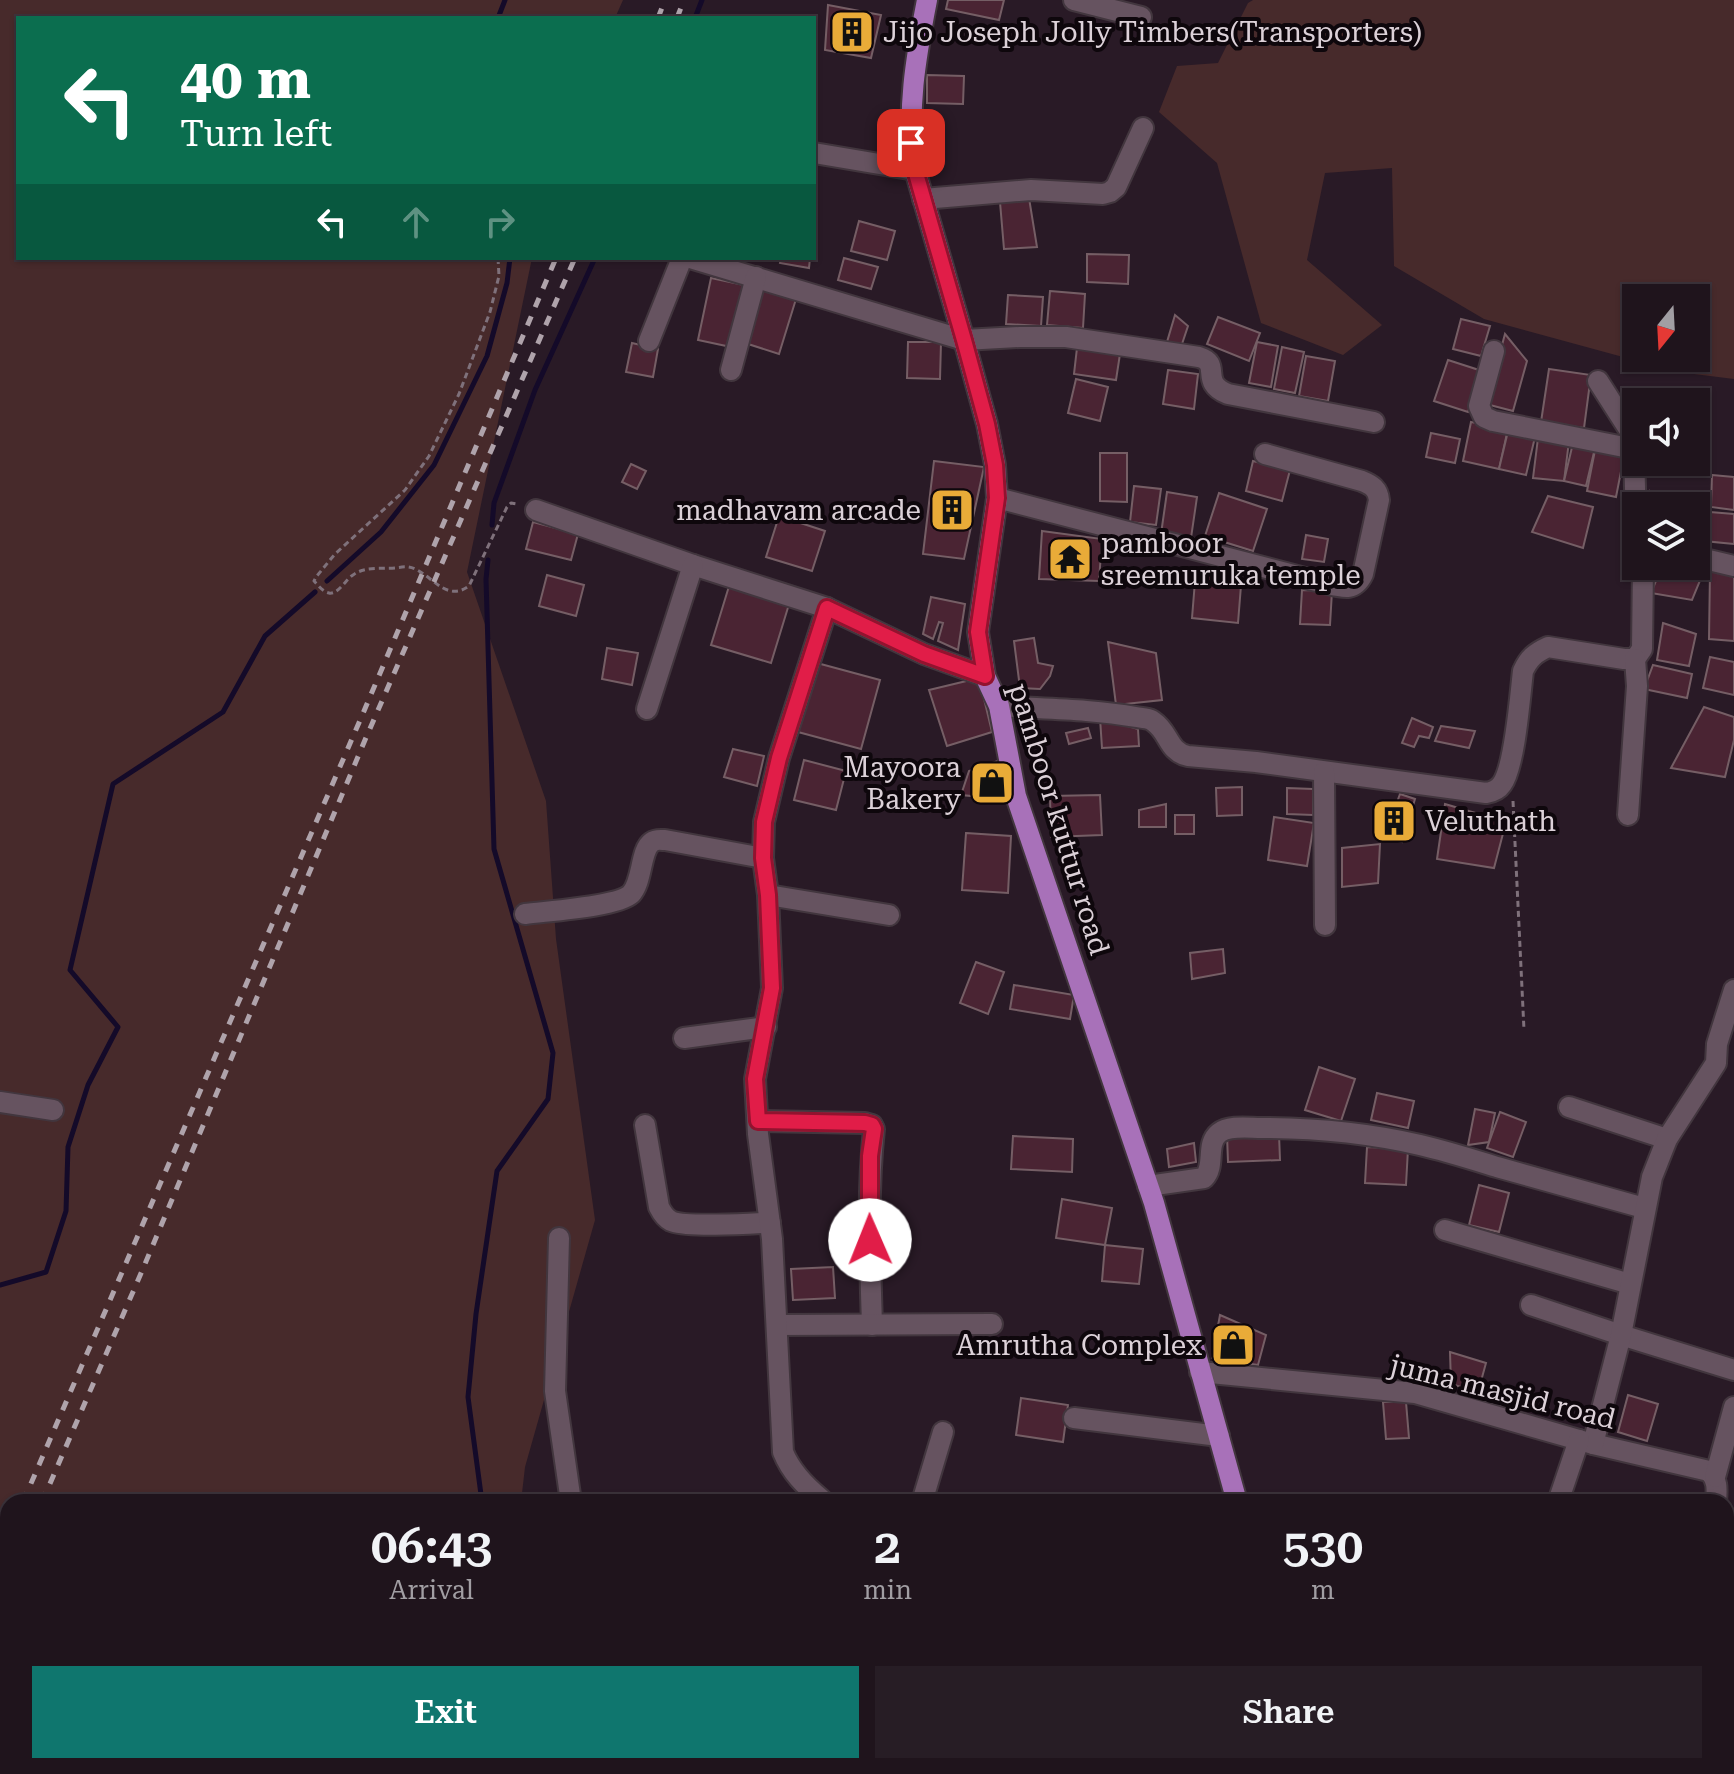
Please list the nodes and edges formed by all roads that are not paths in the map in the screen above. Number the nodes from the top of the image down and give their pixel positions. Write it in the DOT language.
graph roads {
  1 [pos="927,0"];
  2 [pos="1074,0"];
  3 [pos="1141,17"];
  4 [pos="1143,128"];
  5 [pos="816,153"];
  6 [pos="915,170"];
  7 [pos="923,199"];
  8 [pos="681,260"];
  9 [pos="697,260"];
  10 [pos="756,277"];
  11 [pos="964,340"];
  12 [pos="649,341"];
  13 [pos="1494,351"];
  14 [pos="731,370"];
  15 [pos="1598,381"];
  16 [pos="1622,418"];
  17 [pos="1374,422"];
  18 [pos="1622,447"];
  19 [pos="1265,454"];
  20 [pos="997,498"];
  21 [pos="536,510"];
  22 [pos="1710,560"];
  23 [pos="693,565"];
  24 [pos="1734,566"];
  25 [pos="1643,580"];
  26 [pos="827,608"];
  27 [pos="1635,659"];
  28 [pos="985,676"];
  29 [pos="999,706"];
  30 [pos="647,709"];
  31 [pos="1324,772"];
  32 [pos="1628,815"];
  33 [pos="763,858"];
  34 [pos="768,895"];
  35 [pos="525,914"];
  36 [pos="889,915"];
  37 [pos="1325,925"];
  38 [pos="1734,990"];
  39 [pos="766,1027"];
  40 [pos="684,1038"];
  41 [pos="1725,1066"];
  42 [pos="0,1102"];
  43 [pos="1569,1107"];
  44 [pos="53,1110"];
  45 [pos="758,1121"];
  46 [pos="645,1125"];
  47 [pos="1667,1139"];
  48 [pos="1148,1186"];
  49 [pos="1644,1208"];
  50 [pos="770,1223"];
  51 [pos="1445,1230"];
  52 [pos="559,1238"];
  53 [pos="1630,1284"];
  54 [pos="1531,1305"];
  55 [pos="992,1324"];
  56 [pos="778,1325"];
  57 [pos="872,1325"];
  58 [pos="1621,1335"];
  59 [pos="1734,1370"];
  60 [pos="1200,1372"];
  61 [pos="1734,1407"];
  62 [pos="1074,1418"];
  63 [pos="943,1432"];
  64 [pos="1219,1436"];
  65 [pos="1586,1442"];
  66 [pos="1721,1489"];
  67 [pos="570,1494"];
  68 [pos="815,1494"];
  69 [pos="924,1494"];
  70 [pos="1235,1494"];
  71 [pos="1562,1494"];
  1 -- 6 [label="main road, pamboor kuttur road"];
  2 -- 3 [label="street"];
  4 -- 7 [label="street"];
  5 -- 6 [label="street"];
  6 -- 7 [label="main road, pamboor kuttur road"];
  7 -- 11 [label="main road, pamboor kuttur road"];
  8 -- 12 [label="street"];
  9 -- 10 [label="street"];
  10 -- 11 [label="street"];
  10 -- 14 [label="street"];
  11 -- 17 [label="street"];
  11 -- 20 [label="main road, pamboor kuttur road"];
  13 -- 18 [label="street"];
  15 -- 16 [label="street"];
  19 -- 20 [label="street"];
  20 -- 28 [label="main road, pamboor kuttur road"];
  21 -- 23 [label="street"];
  22 -- 24 [label="street"];
  23 -- 26 [label="street"];
  23 -- 30 [label="street"];
  25 -- 27 [label="street"];
  26 -- 28 [label="street"];
  26 -- 33 [label="street"];
  27 -- 31 [label="street"];
  27 -- 32 [label="street"];
  28 -- 29 [label="main road, pamboor kuttur road"];
  29 -- 31 [label="street"];
  29 -- 48 [label="main road, pamboor kuttur road"];
  31 -- 37 [label="street"];
  33 -- 34 [label="street"];
  33 -- 35 [label="street"];
  34 -- 36 [label="street"];
  34 -- 39 [label="street"];
  38 -- 41 [label="street"];
  39 -- 40 [label="street"];
  39 -- 45 [label="street"];
  41 -- 47 [label="street"];
  42 -- 44 [label="street"];
  43 -- 47 [label="street"];
  45 -- 50 [label="street"];
  45 -- 57 [label="street"];
  46 -- 50 [label="street"];
  47 -- 49 [label="street"];
  48 -- 49 [label="street"];
  48 -- 60 [label="main road, pamboor kuttur road"];
  49 -- 53 [label="street"];
  50 -- 56 [label="street"];
  51 -- 53 [label="street"];
  52 -- 67 [label="street"];
  53 -- 58 [label="street"];
  54 -- 58 [label="street"];
  55 -- 57 [label="street"];
  56 -- 57 [label="street"];
  56 -- 68 [label="street"];
  58 -- 59 [label="street"];
  58 -- 65 [label="street"];
  60 -- 64 [label="main road, pamboor kuttur road"];
  60 -- 65 [label="street, juma masjid road"];
  61 -- 66 [label="street"];
  62 -- 64 [label="street"];
  63 -- 69 [label="street"];
  64 -- 70 [label="main road, pamboor kuttur road"];
  65 -- 66 [label="street, juma masjid road"];
  65 -- 71 [label="street"];
}
